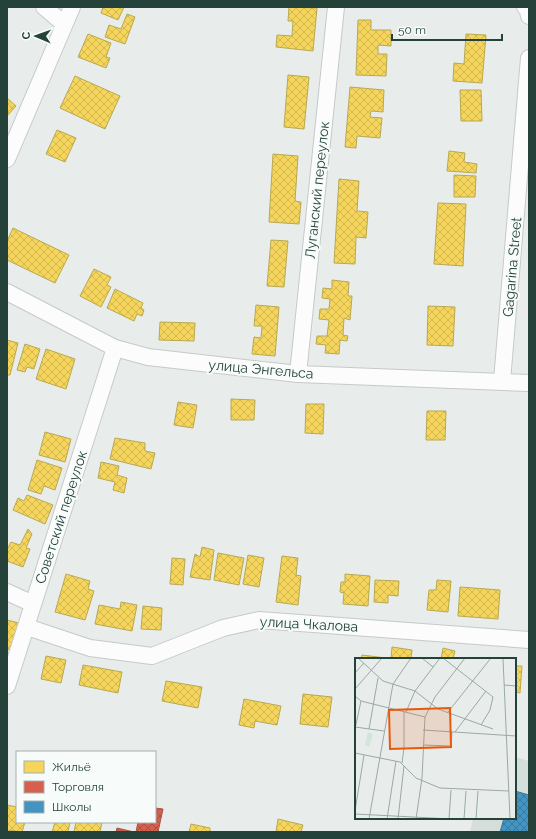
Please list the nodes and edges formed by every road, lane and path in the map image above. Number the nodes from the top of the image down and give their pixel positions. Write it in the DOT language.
graph roads {
  1 [pos="44,7"];
  2 [pos="72,7"];
  3 [pos="336,7"];
  4 [pos="525,7"];
  5 [pos="529,16"];
  6 [pos="64,24"];
  7 [pos="529,58"];
  8 [pos="7,159"];
  9 [pos="7,292"];
  10 [pos="115,348"];
  11 [pos="298,374"];
  12 [pos="502,381"];
  13 [pos="529,383"];
  14 [pos="7,592"];
  15 [pos="33,604"];
  16 [pos="27,627"];
  17 [pos="529,640"];
  18 [pos="7,686"];
  1 -- 6 [label="street"];
  2 -- 6 [label="street"];
  3 -- 11 [label="street, Луганский переулок"];
  4 -- 5 [label="street"];
  6 -- 8 [label="street"];
  7 -- 12 [label="street, Gagarina Street"];
  9 -- 10 [label="street, улица Энгельса"];
  10 -- 11 [label="street, улица Энгельса"];
  10 -- 15 [label="street, Советский переулок"];
  11 -- 12 [label="street, улица Энгельса"];
  12 -- 13 [label="street, улица Энгельса"];
  14 -- 15 [label="street"];
  15 -- 16 [label="street, Советский переулок"];
  16 -- 17 [label="street, улица Чкалова"];
  16 -- 18 [label="street, Советский переулок"];
}
